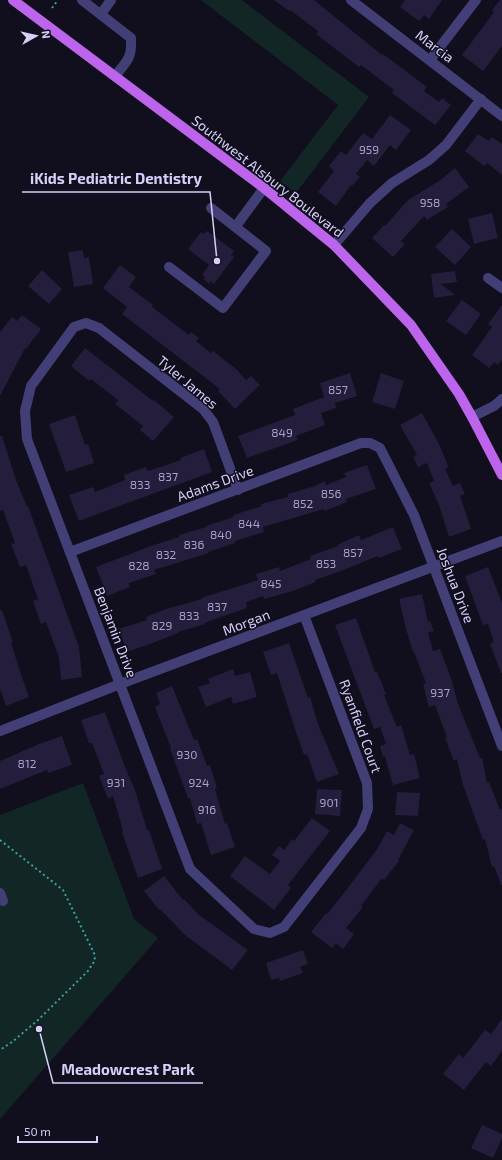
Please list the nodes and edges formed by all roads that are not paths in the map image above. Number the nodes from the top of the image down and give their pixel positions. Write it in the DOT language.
graph roads {
  1 [pos="13,0"];
  2 [pos="82,0"];
  3 [pos="111,0"];
  4 [pos="351,0"];
  5 [pos="476,0"];
  6 [pos="101,14"];
  7 [pos="430,60"];
  8 [pos="115,76"];
  9 [pos="481,99"];
  10 [pos="502,116"];
  11 [pos="264,188"];
  12 [pos="211,208"];
  13 [pos="236,226"];
  14 [pos="334,245"];
  15 [pos="169,267"];
  16 [pos="488,278"];
  17 [pos="502,288"];
  18 [pos="86,323"];
  19 [pos="502,399"];
  20 [pos="472,417"];
  21 [pos="370,443"];
  22 [pos="502,475"];
  23 [pos="238,490"];
  24 [pos="502,541"];
  25 [pos="70,552"];
  26 [pos="434,566"];
  27 [pos="304,615"];
  28 [pos="120,684"];
  29 [pos="0,731"];
  30 [pos="502,746"];
  31 [pos="270,933"];
  1 -- 8 [label="main road, Southwest Alsbury Boulevard"];
  2 -- 6 [label="street"];
  3 -- 6 [label="street"];
  4 -- 7 [label="street, Marcia"];
  5 -- 7 [label="street"];
  6 -- 8 [label="street"];
  7 -- 9 [label="street, Marcia"];
  8 -- 11 [label="main road, Southwest Alsbury Boulevard"];
  9 -- 10 [label="street, Marcia"];
  9 -- 14 [label="street"];
  11 -- 13 [label="street"];
  11 -- 14 [label="main road, Southwest Alsbury Boulevard"];
  12 -- 13 [label="street"];
  13 -- 15 [label="street"];
  14 -- 20 [label="main road, Southwest Alsbury Boulevard"];
  16 -- 17 [label="street"];
  18 -- 23 [label="street, Tyler James"];
  18 -- 25 [label="street, Benjamin Drive"];
  19 -- 20 [label="street"];
  20 -- 22 [label="main road, Southwest Alsbury Boulevard"];
  21 -- 23 [label="street, Adams Drive"];
  21 -- 26 [label="street, Joshua Drive"];
  23 -- 25 [label="street, Adams Drive"];
  24 -- 26 [label="street, Morgan"];
  25 -- 28 [label="street, Benjamin Drive"];
  26 -- 27 [label="street, Morgan"];
  26 -- 30 [label="street, Joshua Drive"];
  27 -- 28 [label="street, Morgan"];
  27 -- 31 [label="street, Ryanfield Court"];
  28 -- 29 [label="street, Morgan"];
  28 -- 31 [label="street, Benjamin Drive"];
}
